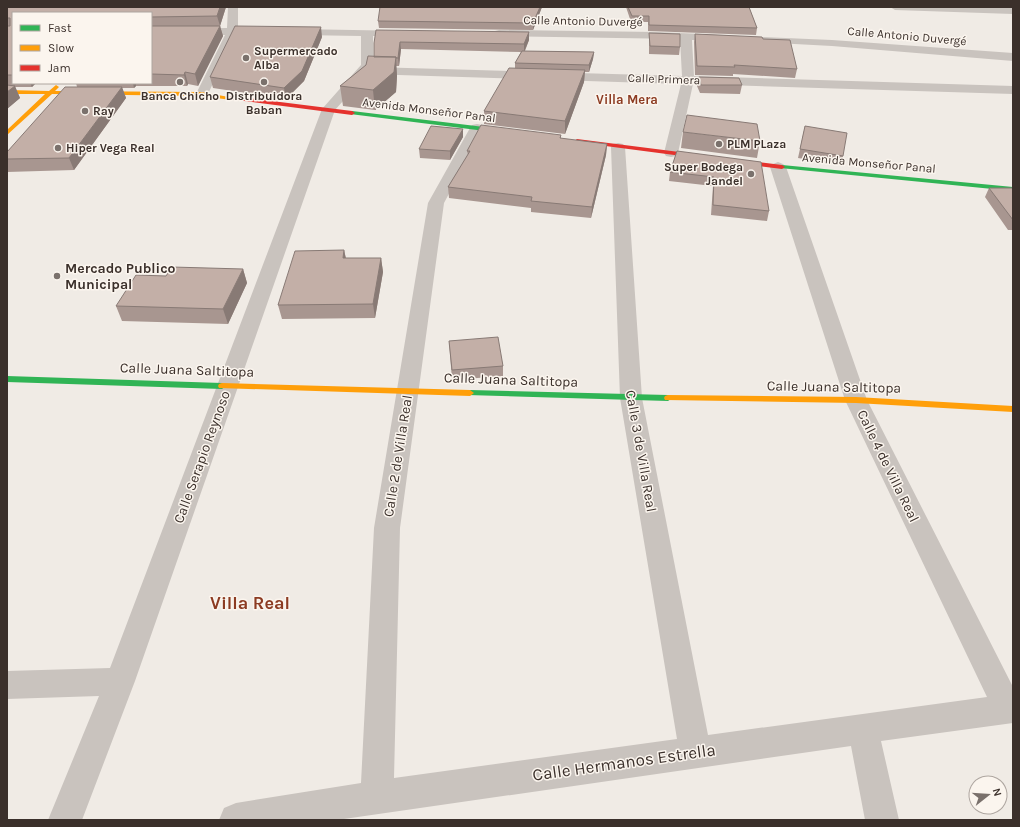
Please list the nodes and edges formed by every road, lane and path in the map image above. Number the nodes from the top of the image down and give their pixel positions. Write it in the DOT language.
graph roads {
  1 [pos="233,7"];
  2 [pos="895,7"];
  3 [pos="975,8"];
  4 [pos="1013,11"];
  5 [pos="232,31"];
  6 [pos="152,32"];
  7 [pos="367,33"];
  8 [pos="414,33"];
  9 [pos="484,33"];
  10 [pos="686,36"];
  11 [pos="732,38"];
  12 [pos="748,39"];
  13 [pos="1013,58"];
  14 [pos="363,70"];
  15 [pos="688,80"];
  16 [pos="60,84"];
  17 [pos="1013,90"];
  18 [pos="7,92"];
  19 [pos="50,92"];
  20 [pos="202,94"];
  21 [pos="329,109"];
  22 [pos="477,128"];
  23 [pos="7,133"];
  24 [pos="516,133"];
  25 [pos="571,140"];
  26 [pos="618,147"];
  27 [pos="671,153"];
  28 [pos="778,167"];
  29 [pos="1013,189"];
  30 [pos="7,379"];
  31 [pos="228,386"];
  32 [pos="408,391"];
  33 [pos="631,398"];
  34 [pos="856,400"];
  35 [pos="1013,409"];
  36 [pos="120,681"];
  37 [pos="7,685"];
  38 [pos="1010,709"];
  39 [pos="863,729"];
  40 [pos="695,752"];
  41 [pos="376,797"];
  42 [pos="65,820"];
  43 [pos="236,820"];
  44 [pos="882,820"];
  1 -- 5 [label="street"];
  2 -- 3 [label="street"];
  3 -- 4 [label="street"];
  5 -- 6 [label="street"];
  5 -- 7 [label="street"];
  5 -- 20 [label="street"];
  7 -- 8 [label="street"];
  7 -- 14 [label="street, Calle Serapio Reynoso"];
  9 -- 10 [label="street, Calle Antonio Duvergé"];
  10 -- 11 [label="street, Calle Antonio Duvergé"];
  10 -- 15 [label="street"];
  12 -- 13 [label="street, Calle Antonio Duvergé"];
  14 -- 15 [label="street, Calle Primera"];
  14 -- 21 [label="street, Calle Serapio Reynoso"];
  15 -- 17 [label="street, Calle Primera"];
  15 -- 27 [label="street"];
  16 -- 19 [label="main road"];
  18 -- 19 [label="main road, Avenida Monseñor Panal"];
  19 -- 20 [label="main road, Avenida Monseñor Panal"];
  19 -- 23 [label="main road"];
  20 -- 21 [label="main road, Avenida Monseñor Panal"];
  21 -- 22 [label="main road, Avenida Monseñor Panal"];
  21 -- 31 [label="street, Calle Serapio Reynoso"];
  22 -- 24 [label="main road, Avenida Monseñor Panal"];
  22 -- 32 [label="street, Calle 2 de Villa Real"];
  25 -- 26 [label="main road, Avenida Monseñor Panal"];
  26 -- 27 [label="main road, Avenida Monseñor Panal"];
  26 -- 33 [label="street, Calle 3 de Villa Real"];
  27 -- 28 [label="main road, Avenida Monseñor Panal"];
  28 -- 29 [label="main road, Avenida Monseñor Panal"];
  28 -- 34 [label="street, Calle 4 de Villa Real"];
  30 -- 31 [label="main road, Calle Juana Saltitopa"];
  31 -- 32 [label="main road, Calle Juana Saltitopa"];
  31 -- 36 [label="street, Calle Serapio Reynoso"];
  32 -- 33 [label="main road, Calle Juana Saltitopa"];
  32 -- 41 [label="street, Calle 2 de Villa Real"];
  33 -- 34 [label="main road, Calle Juana Saltitopa"];
  33 -- 40 [label="street, Calle 3 de Villa Real"];
  34 -- 35 [label="main road, Calle Juana Saltitopa"];
  34 -- 38 [label="street, Calle 4 de Villa Real"];
  36 -- 37 [label="street"];
  36 -- 42 [label="street, Calle Serapio Reynoso"];
  38 -- 39 [label="street, Calle Hermanos Estrella"];
  39 -- 40 [label="street, Calle Hermanos Estrella"];
  39 -- 44 [label="street"];
  40 -- 41 [label="street, Calle Hermanos Estrella"];
  41 -- 43 [label="street, Calle Hermanos Estrella"];
}
